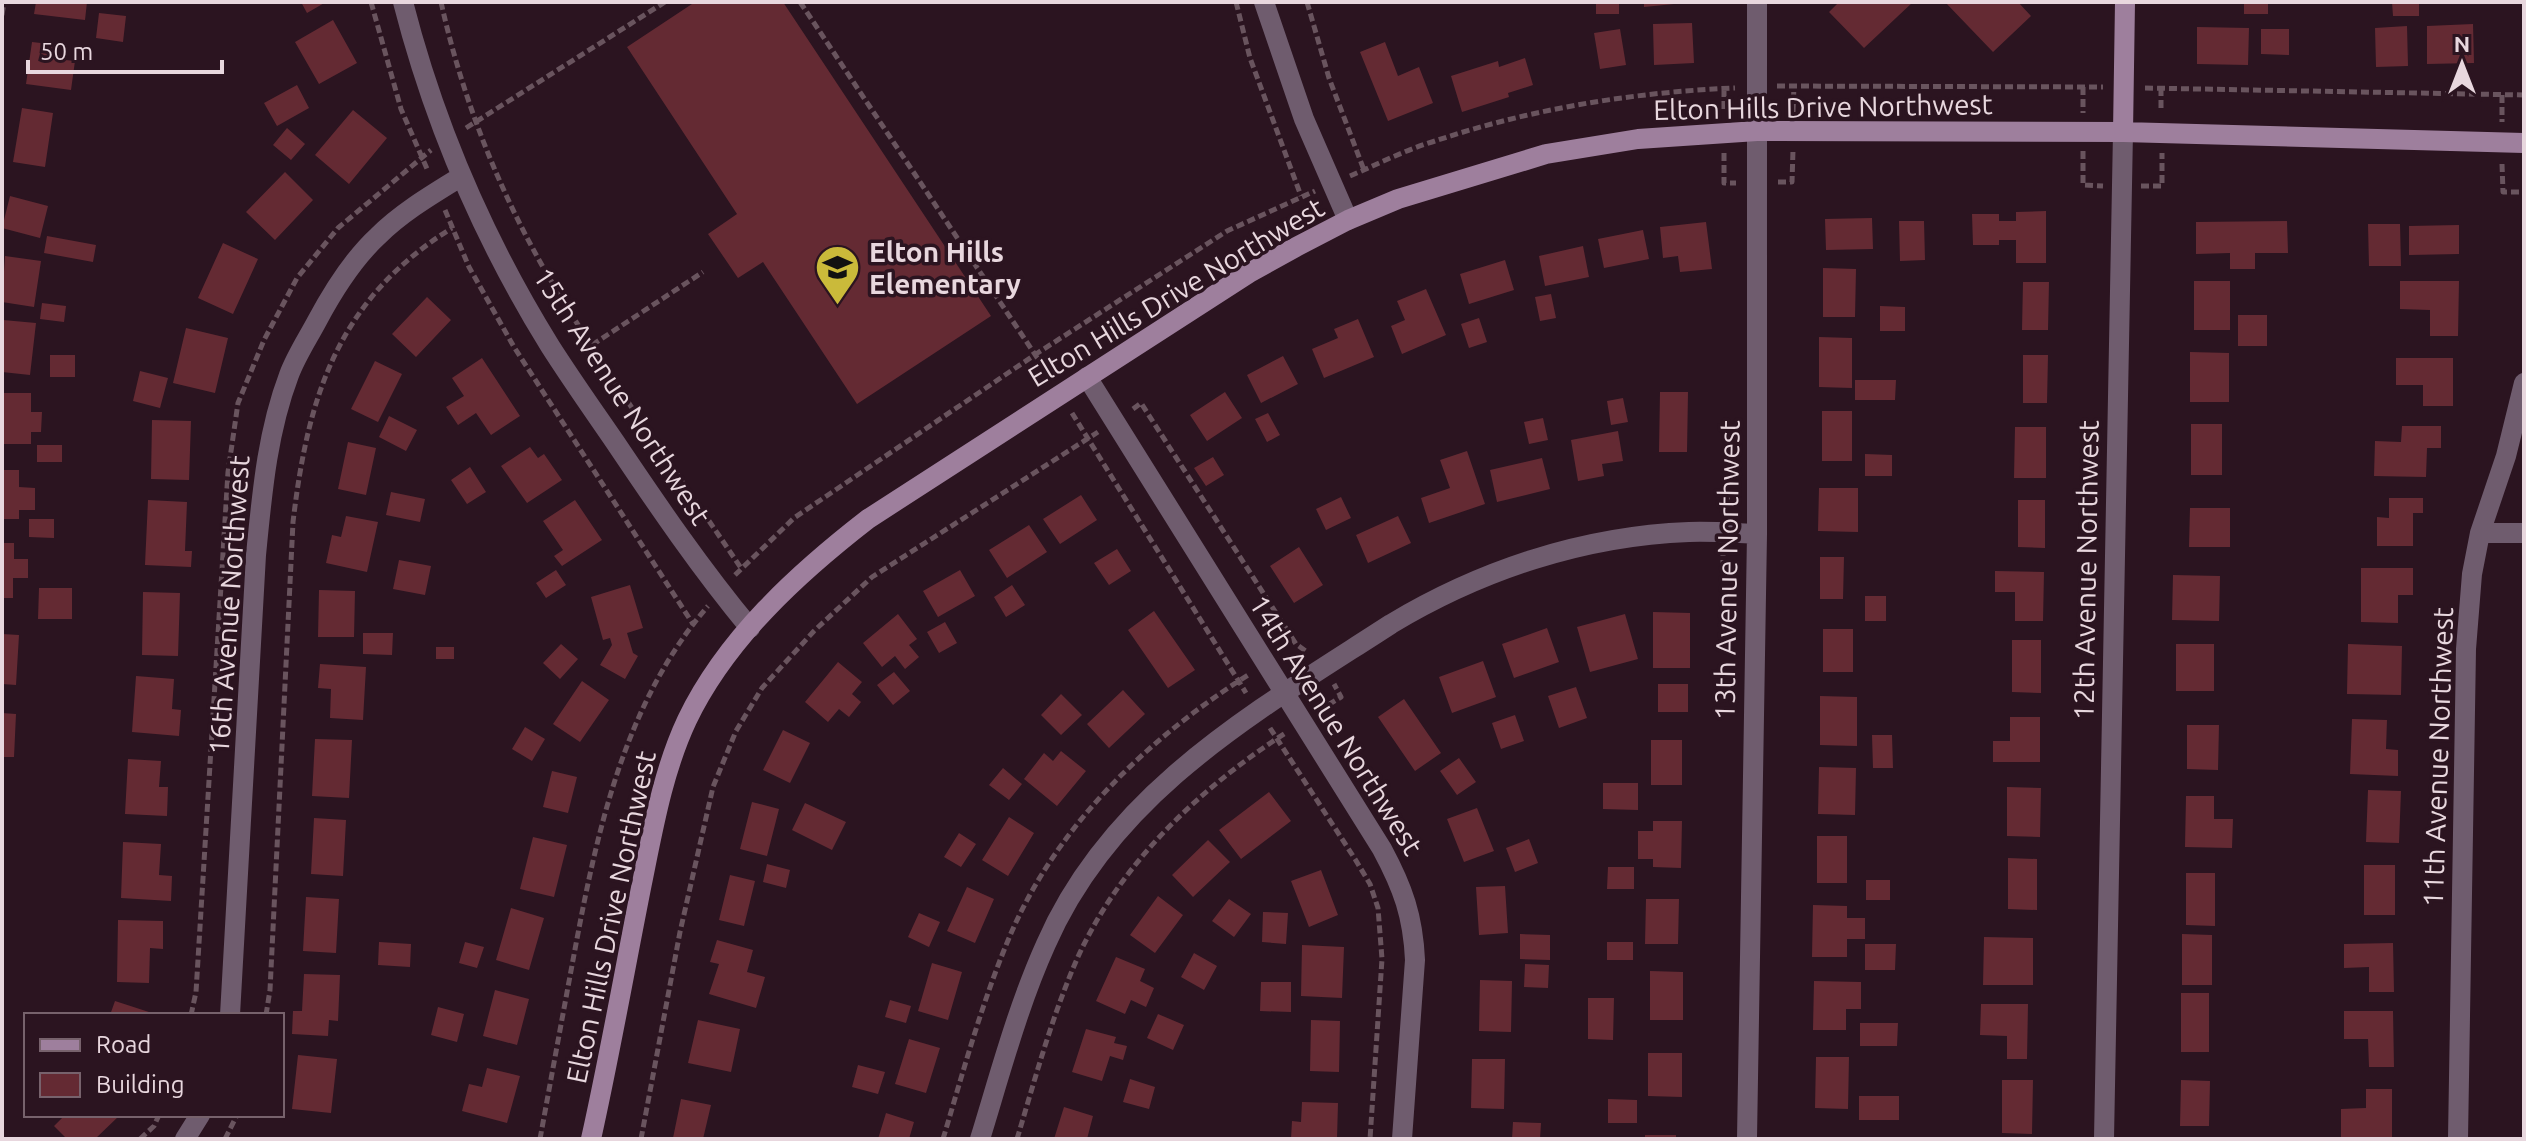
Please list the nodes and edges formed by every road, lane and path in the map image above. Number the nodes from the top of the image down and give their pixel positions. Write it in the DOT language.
graph roads {
  1 [pos="4,2"];
  2 [pos="371,2"];
  3 [pos="403,2"];
  4 [pos="441,2"];
  5 [pos="665,2"];
  6 [pos="800,2"];
  7 [pos="1236,2"];
  8 [pos="1264,2"];
  9 [pos="1307,2"];
  10 [pos="1757,2"];
  11 [pos="2125,2"];
  12 [pos="2,15"];
  13 [pos="1794,85"];
  14 [pos="2083,87"];
  15 [pos="1724,88"];
  16 [pos="2161,88"];
  17 [pos="2524,95"];
  18 [pos="476,122"];
  19 [pos="1757,131"];
  20 [pos="2123,132"];
  21 [pos="2524,143"];
  22 [pos="421,156"];
  23 [pos="462,176"];
  24 [pos="2503,192"];
  25 [pos="2524,192"];
  26 [pos="1348,220"];
  27 [pos="703,272"];
  28 [pos="592,345"];
  29 [pos="1036,354"];
  30 [pos="1087,377"];
  31 [pos="2524,383"];
  32 [pos="1141,403"];
  33 [pos="2480,533"];
  34 [pos="2524,533"];
  35 [pos="1757,534"];
  36 [pos="750,628"];
  37 [pos="1296,644"];
  38 [pos="1238,681"];
  39 [pos="1285,693"];
  40 [pos="230,1013"];
  41 [pos="266,1013"];
  42 [pos="158,1117"];
  43 [pos="199,1117"];
  44 [pos="236,1117"];
  45 [pos="140,1139"];
  46 [pos="185,1139"];
  47 [pos="225,1139"];
  48 [pos="540,1139"];
  49 [pos="591,1139"];
  50 [pos="641,1139"];
  51 [pos="980,1139"];
  52 [pos="1017,1139"];
  53 [pos="1370,1139"];
  54 [pos="1402,1139"];
  55 [pos="1747,1139"];
  56 [pos="2104,1139"];
  57 [pos="2458,1139"];
  1 -- 12 [label="path"];
  2 -- 22 [label="path"];
  3 -- 23 [label="street, 15th Avenue Northwest"];
  4 -- 18 [label="path"];
  5 -- 18 [label="path"];
  6 -- 29 [label="path"];
  7 -- 29 [label="path"];
  8 -- 26 [label="street"];
  9 -- 15 [label="path"];
  10 -- 19 [label="street, 13th Avenue Northwest"];
  11 -- 20 [label="main road, 12th Avenue Northwest"];
  13 -- 14 [label="path"];
  16 -- 17 [label="path"];
  18 -- 28 [label="path"];
  19 -- 20 [label="main road, Elton Hills Drive Northwest"];
  19 -- 26 [label="main road, Elton Hills Drive Northwest"];
  19 -- 35 [label="street, 13th Avenue Northwest"];
  20 -- 21 [label="main road, Elton Hills Drive Northwest"];
  20 -- 56 [label="street, 12th Avenue Northwest"];
  23 -- 36 [label="street, 15th Avenue Northwest"];
  23 -- 40 [label="street, 16th Avenue Northwest"];
  24 -- 25 [label="path"];
  26 -- 30 [label="main road, Elton Hills Drive Northwest"];
  27 -- 28 [label="path"];
  28 -- 29 [label="path"];
  30 -- 36 [label="main road, Elton Hills Drive Northwest"];
  30 -- 39 [label="street, 14th Avenue Northwest"];
  31 -- 33 [label="street, 11th Avenue Northwest"];
  32 -- 37 [label="path"];
  33 -- 34 [label="street"];
  33 -- 57 [label="street, 11th Avenue Northwest"];
  35 -- 39 [label="street"];
  35 -- 55 [label="street, 13th Avenue Northwest"];
  36 -- 49 [label="main road, Elton Hills Drive Northwest"];
  38 -- 50 [label="path"];
  39 -- 51 [label="street"];
  39 -- 54 [label="street, 14th Avenue Northwest"];
  41 -- 48 [label="path"];
  42 -- 45 [label="path"];
  43 -- 46 [label="street"];
  44 -- 47 [label="path"];
  52 -- 53 [label="path"];
}
